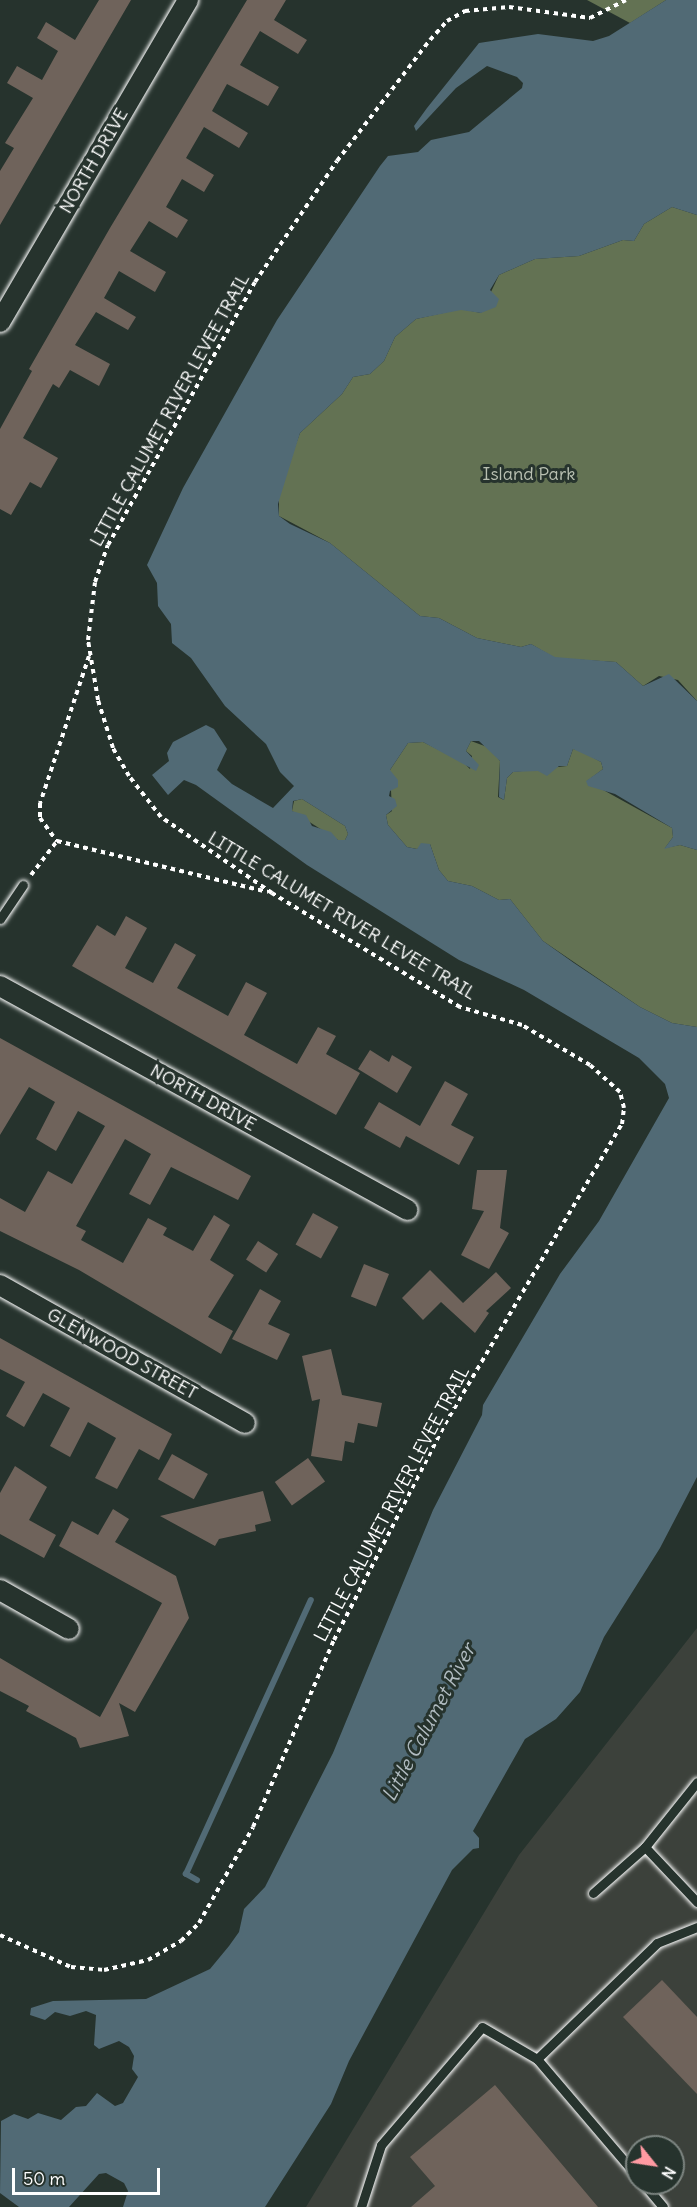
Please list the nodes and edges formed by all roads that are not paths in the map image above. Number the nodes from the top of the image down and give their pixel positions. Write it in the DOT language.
graph roads {
  1 [pos="188,0"];
  2 [pos="0,322"];
  3 [pos="23,885"];
  4 [pos="0,919"];
  5 [pos="0,986"];
  6 [pos="407,1210"];
  7 [pos="0,1285"];
  8 [pos="245,1423"];
  9 [pos="0,1590"];
  10 [pos="69,1629"];
  11 [pos="697,1782"];
  12 [pos="645,1847"];
  13 [pos="593,1893"];
  14 [pos="697,1902"];
  15 [pos="697,1927"];
  16 [pos="537,2059"];
  17 [pos="625,2162"];
  18 [pos="653,2195"];
  19 [pos="361,2207"];
  20 [pos="663,2207"];
  1 -- 2 [label="street, NORTH DRIVE"];
  3 -- 4 [label="lane"];
  5 -- 6 [label="street, NORTH DRIVE"];
  7 -- 8 [label="street, GLENWOOD STREET"];
  9 -- 10 [label="street"];
  11 -- 12 [label="lane"];
  12 -- 13 [label="lane"];
  12 -- 14 [label="lane"];
  15 -- 16 [label="lane"];
  16 -- 17 [label="lane"];
  16 -- 19 [label="lane"];
  18 -- 20 [label="lane"];
}
